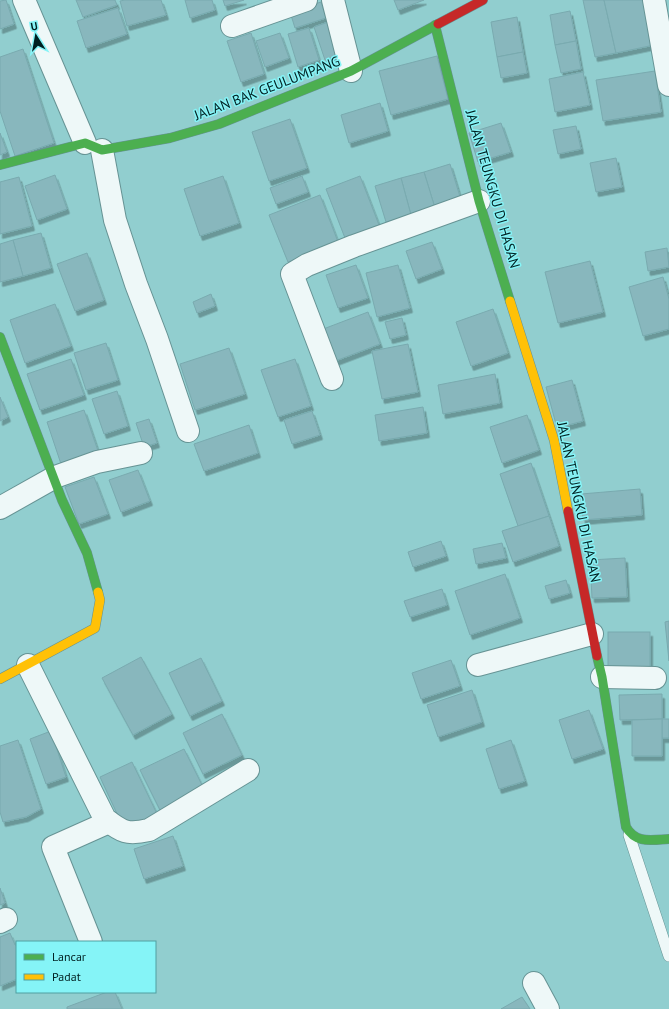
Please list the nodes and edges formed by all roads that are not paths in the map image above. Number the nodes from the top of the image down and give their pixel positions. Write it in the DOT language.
graph roads {
  1 [pos="24,0"];
  2 [pos="306,0"];
  3 [pos="333,0"];
  4 [pos="483,0"];
  5 [pos="654,0"];
  6 [pos="435,25"];
  7 [pos="232,26"];
  8 [pos="351,71"];
  9 [pos="669,84"];
  10 [pos="93,146"];
  11 [pos="0,165"];
  12 [pos="480,201"];
  13 [pos="0,336"];
  14 [pos="332,380"];
  15 [pos="188,431"];
  16 [pos="141,453"];
  17 [pos="55,477"];
  18 [pos="0,508"];
  19 [pos="592,634"];
  20 [pos="28,665"];
  21 [pos="478,666"];
  22 [pos="602,677"];
  23 [pos="655,678"];
  24 [pos="0,679"];
  25 [pos="248,770"];
  26 [pos="109,822"];
  27 [pos="628,832"];
  28 [pos="669,839"];
  29 [pos="91,941"];
  30 [pos="669,956"];
  31 [pos="534,983"];
  32 [pos="548,1009"];
  1 -- 10 [label="street"];
  2 -- 7 [label="street"];
  3 -- 8 [label="street"];
  4 -- 6 [label="street, JALAN BAK GEULUMPANG"];
  5 -- 9 [label="street"];
  6 -- 8 [label="street, JALAN BAK GEULUMPANG"];
  6 -- 12 [label="street, JALAN TEUNGKU DI HASAN"];
  8 -- 10 [label="street, JALAN BAK GEULUMPANG"];
  10 -- 11 [label="street, JALAN BAK GEULUMPANG"];
  10 -- 15 [label="street"];
  12 -- 14 [label="street"];
  12 -- 19 [label="street, JALAN TEUNGKU DI HASAN"];
  13 -- 17 [label="street"];
  16 -- 17 [label="street"];
  17 -- 18 [label="street"];
  17 -- 20 [label="street"];
  19 -- 21 [label="street"];
  19 -- 22 [label="street, JALAN TEUNGKU DI HASAN"];
  20 -- 24 [label="street"];
  20 -- 26 [label="street"];
  22 -- 23 [label="street"];
  22 -- 27 [label="street, JALAN TEUNGKU DI HASAN"];
  25 -- 26 [label="street"];
  26 -- 29 [label="street"];
  27 -- 28 [label="street"];
  27 -- 30 [label="lane"];
  31 -- 32 [label="street"];
}
